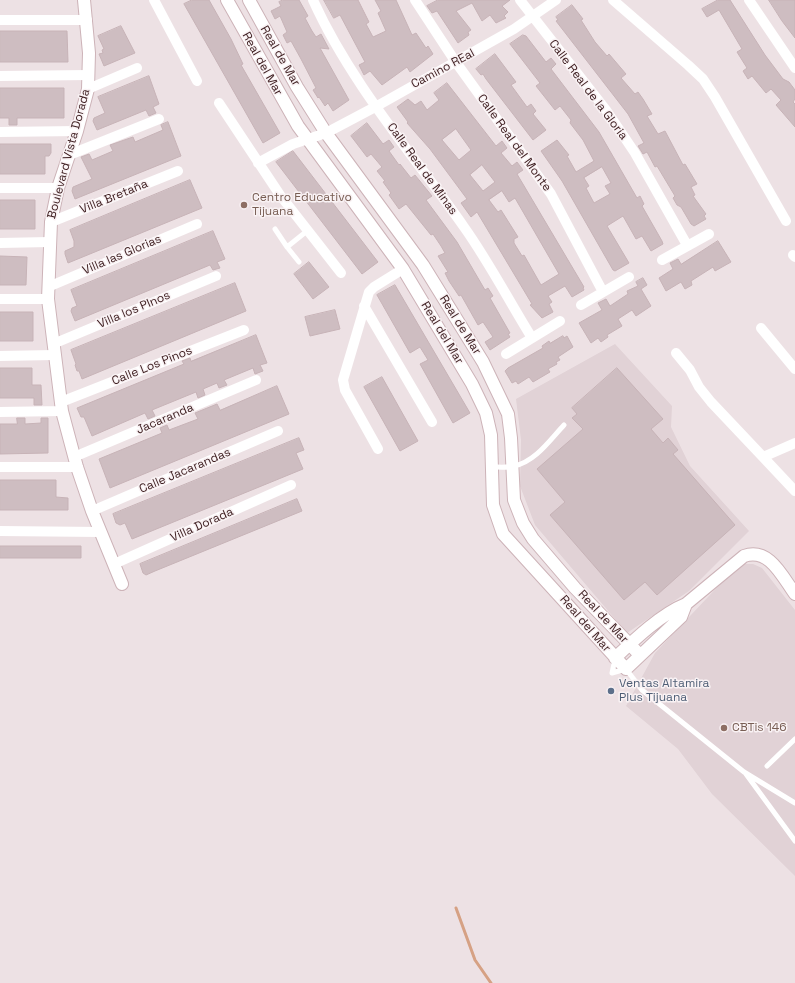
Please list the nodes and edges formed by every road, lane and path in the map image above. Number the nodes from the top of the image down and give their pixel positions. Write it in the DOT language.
graph roads {
  1 [pos="84,0"];
  2 [pos="154,0"];
  3 [pos="227,0"];
  4 [pos="249,0"];
  5 [pos="313,0"];
  6 [pos="416,0"];
  7 [pos="520,0"];
  8 [pos="556,0"];
  9 [pos="613,0"];
  10 [pos="749,0"];
  11 [pos="532,17"];
  12 [pos="0,20"];
  13 [pos="87,20"];
  14 [pos="455,61"];
  15 [pos="137,68"];
  16 [pos="795,68"];
  17 [pos="88,75"];
  18 [pos="0,76"];
  19 [pos="197,82"];
  20 [pos="88,89"];
  21 [pos="218,103"];
  22 [pos="377,106"];
  23 [pos="159,119"];
  24 [pos="77,131"];
  25 [pos="0,132"];
  26 [pos="326,133"];
  27 [pos="307,140"];
  28 [pos="69,155"];
  29 [pos="258,163"];
  30 [pos="178,171"];
  31 [pos="0,188"];
  32 [pos="58,188"];
  33 [pos="786,221"];
  34 [pos="51,222"];
  35 [pos="197,224"];
  36 [pos="275,229"];
  37 [pos="307,231"];
  38 [pos="709,234"];
  39 [pos="50,242"];
  40 [pos="0,243"];
  41 [pos="687,245"];
  42 [pos="287,247"];
  43 [pos="662,260"];
  44 [pos="299,262"];
  45 [pos="403,269"];
  46 [pos="341,274"];
  47 [pos="216,276"];
  48 [pos="629,277"];
  49 [pos="603,292"];
  50 [pos="48,293"];
  51 [pos="0,299"];
  52 [pos="581,305"];
  53 [pos="364,306"];
  54 [pos="560,321"];
  55 [pos="761,328"];
  56 [pos="244,330"];
  57 [pos="532,338"];
  58 [pos="53,350"];
  59 [pos="506,354"];
  60 [pos="676,354"];
  61 [pos="0,356"];
  62 [pos="795,370"];
  63 [pos="256,380"];
  64 [pos="61,407"];
  65 [pos="0,412"];
  66 [pos="432,422"];
  67 [pos="564,426"];
  68 [pos="278,431"];
  69 [pos="795,443"];
  70 [pos="378,449"];
  71 [pos="763,457"];
  72 [pos="76,462"];
  73 [pos="512,466"];
  74 [pos="0,467"];
  75 [pos="492,467"];
  76 [pos="291,486"];
  77 [pos="795,491"];
  78 [pos="92,511"];
  79 [pos="0,531"];
  80 [pos="100,532"];
  81 [pos="114,564"];
  82 [pos="122,584"];
  83 [pos="795,594"];
  84 [pos="686,604"];
  85 [pos="629,645"];
  86 [pos="640,655"];
  87 [pos="615,658"];
  88 [pos="626,669"];
  89 [pos="795,739"];
  90 [pos="767,766"];
  91 [pos="744,772"];
  92 [pos="795,802"];
  93 [pos="795,841"];
  1 -- 13 [label="street, Boulevard Vista Dorada"];
  2 -- 19 [label="street"];
  3 -- 27 [label="street, Real del Mar"];
  4 -- 26 [label="street, Real de Mar"];
  5 -- 22 [label="street, Calle Real de Minas"];
  6 -- 14 [label="street, Calle Real del Monte"];
  7 -- 11 [label="street, Calle Real de la Gloria"];
  8 -- 11 [label="street, Camino REal"];
  9 -- 33 [label="street"];
  10 -- 16 [label="street"];
  11 -- 14 [label="street, Camino REal"];
  11 -- 41 [label="street, Calle Real de la Gloria"];
  12 -- 13 [label="street"];
  13 -- 17 [label="street, Boulevard Vista Dorada"];
  14 -- 22 [label="street, Camino REal"];
  14 -- 49 [label="street, Calle Real del Monte"];
  15 -- 20 [label="street"];
  17 -- 18 [label="street"];
  17 -- 20 [label="street, Boulevard Vista Dorada"];
  20 -- 24 [label="street, Boulevard Vista Dorada"];
  21 -- 29 [label="street"];
  22 -- 26 [label="street, Camino REal"];
  22 -- 57 [label="street, Calle Real de Minas"];
  23 -- 28 [label="street"];
  24 -- 25 [label="street"];
  24 -- 28 [label="street, Boulevard Vista Dorada"];
  26 -- 27 [label="street, Camino REal"];
  26 -- 73 [label="street, Real de Mar"];
  27 -- 29 [label="street, Camino REal"];
  27 -- 45 [label="street, Real del Mar"];
  28 -- 32 [label="street, Boulevard Vista Dorada"];
  29 -- 37 [label="street"];
  30 -- 34 [label="street, Villa Bretaña"];
  31 -- 32 [label="street"];
  32 -- 34 [label="street, Boulevard Vista Dorada"];
  34 -- 39 [label="street, Boulevard Vista Dorada"];
  35 -- 50 [label="street, Villa las Glorias"];
  36 -- 42 [label="lane"];
  37 -- 42 [label="lane"];
  37 -- 46 [label="street"];
  38 -- 41 [label="street"];
  39 -- 40 [label="street"];
  39 -- 50 [label="street, Boulevard Vista Dorada"];
  41 -- 43 [label="street"];
  42 -- 44 [label="lane"];
  45 -- 53 [label="street"];
  45 -- 75 [label="street, Real del Mar"];
  47 -- 58 [label="street, Villa los PInos"];
  48 -- 49 [label="street"];
  49 -- 52 [label="street"];
  50 -- 51 [label="street"];
  50 -- 58 [label="street, Boulevard Vista Dorada"];
  53 -- 66 [label="street"];
  53 -- 70 [label="street"];
  54 -- 57 [label="street"];
  55 -- 62 [label="street"];
  56 -- 64 [label="street, Calle Los Pinos"];
  57 -- 59 [label="street"];
  58 -- 61 [label="street"];
  58 -- 64 [label="street, Boulevard Vista Dorada"];
  60 -- 71 [label="street"];
  63 -- 72 [label="street, Jacaranda"];
  64 -- 65 [label="street"];
  64 -- 72 [label="street, Boulevard Vista Dorada"];
  67 -- 73 [label="lane"];
  68 -- 78 [label="street, Calle Jacarandas"];
  69 -- 71 [label="street"];
  71 -- 77 [label="street"];
  72 -- 74 [label="street"];
  72 -- 78 [label="street, Boulevard Vista Dorada"];
  73 -- 75 [label="lane"];
  73 -- 85 [label="street, Real de Mar"];
  75 -- 87 [label="street, Real del Mar"];
  76 -- 81 [label="street, Villa Dorada"];
  78 -- 80 [label="street, Boulevard Vista Dorada"];
  79 -- 80 [label="street"];
  80 -- 81 [label="street, Boulevard Vista Dorada"];
  81 -- 82 [label="street, Boulevard Vista Dorada"];
  83 -- 84 [label="street"];
  84 -- 85 [label="street"];
  84 -- 86 [label="street"];
  85 -- 86 [label="street, Real de Mar"];
  85 -- 87 [label="street"];
  86 -- 88 [label="street"];
  87 -- 88 [label="street, Real del Mar"];
  88 -- 91 [label="lane"];
  89 -- 90 [label="lane"];
  91 -- 92 [label="lane"];
  91 -- 93 [label="lane"];
}
